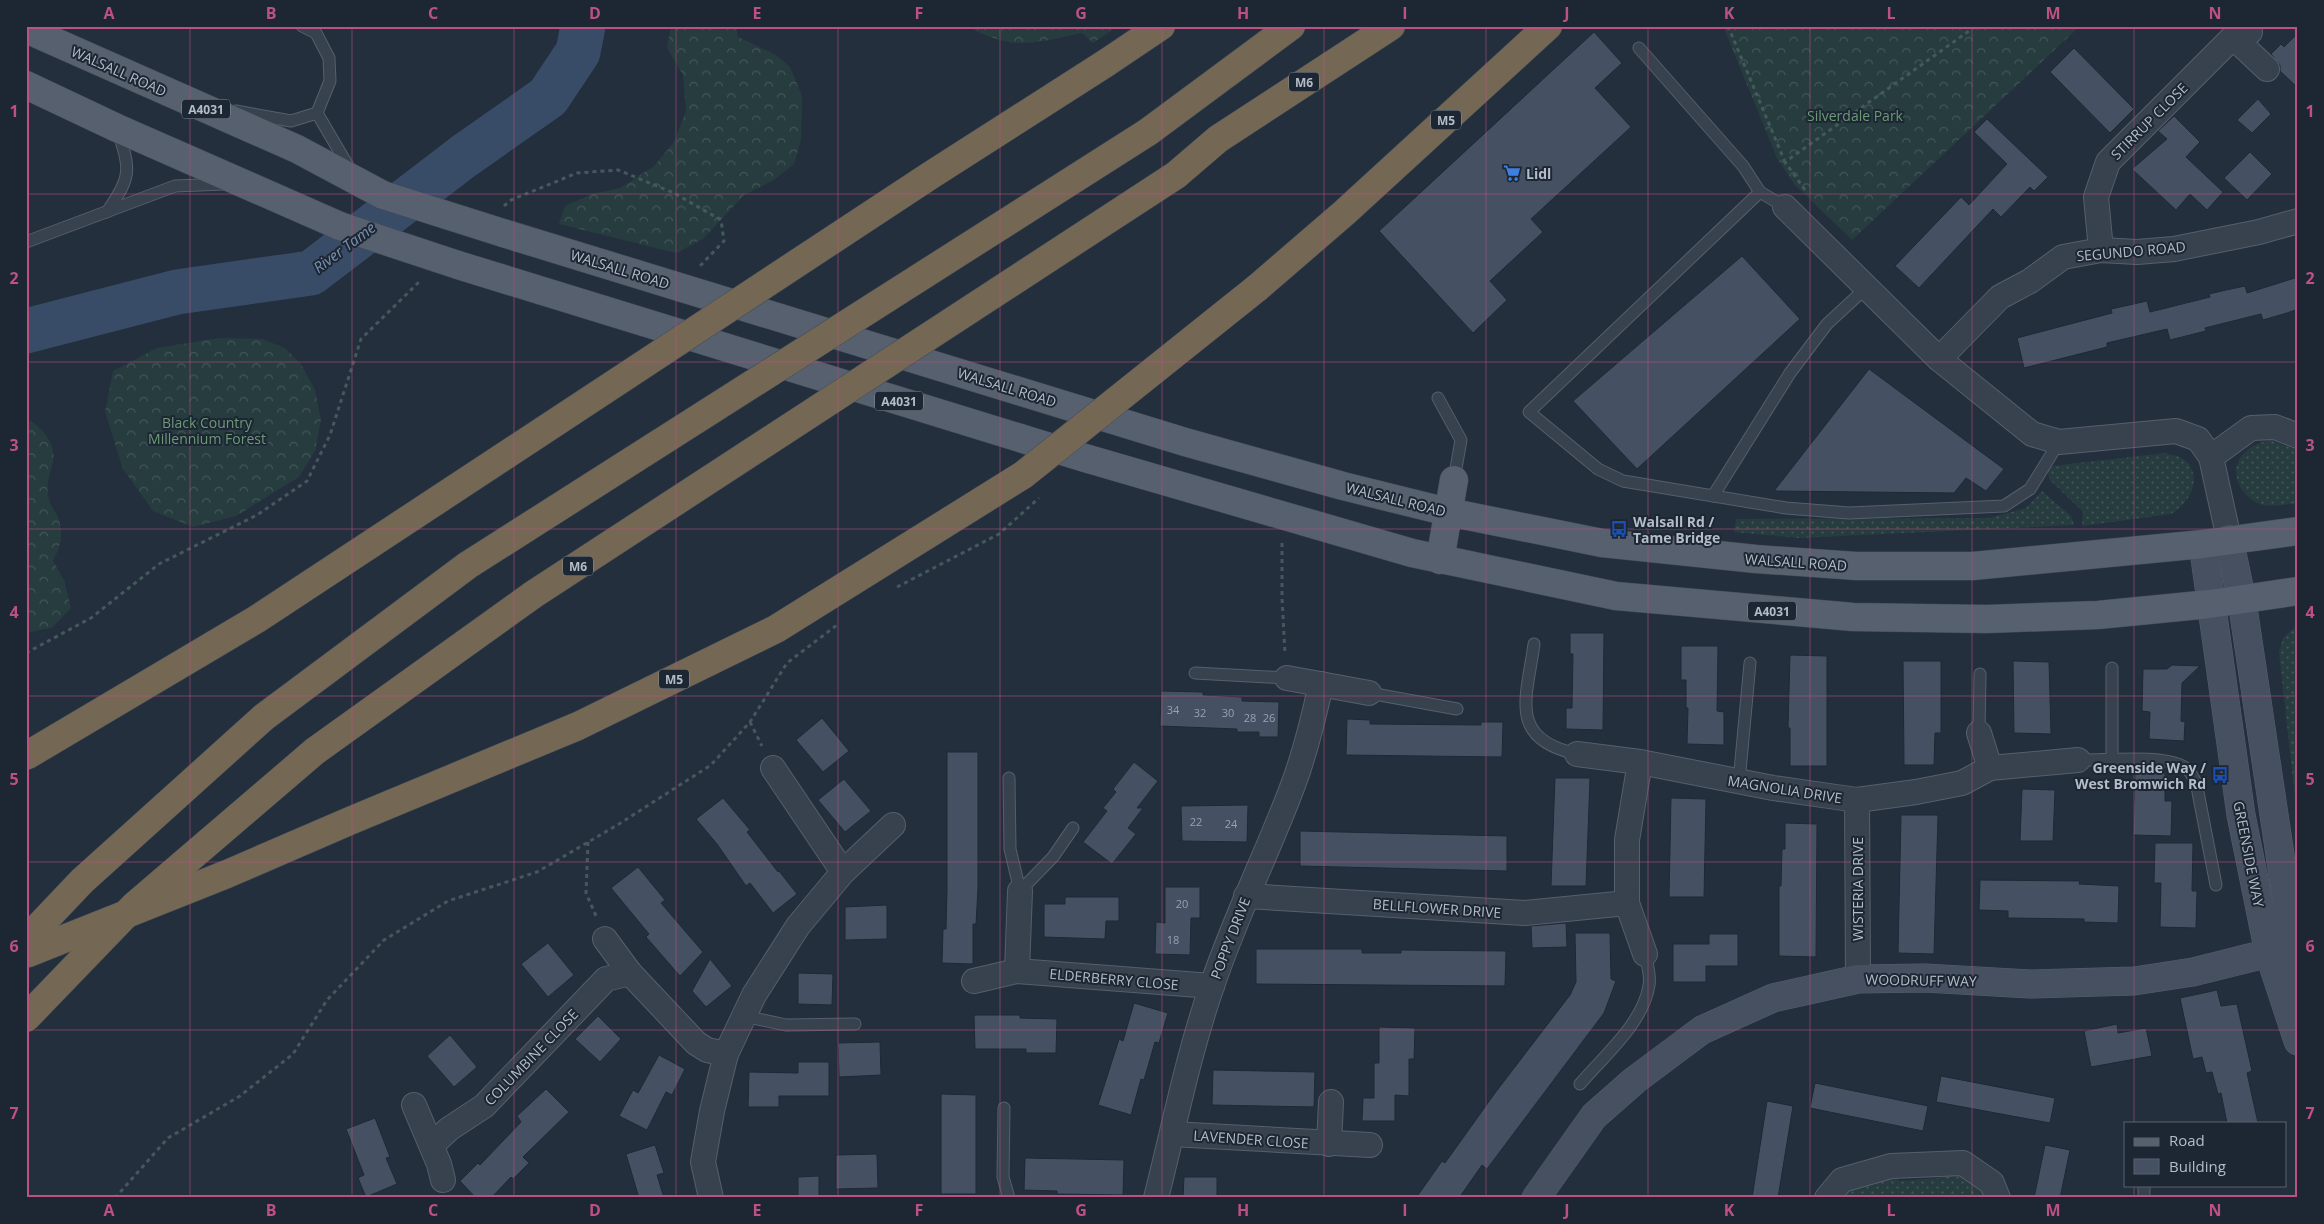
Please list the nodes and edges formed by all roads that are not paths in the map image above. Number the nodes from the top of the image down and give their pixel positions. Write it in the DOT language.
graph roads {
  1 [pos="302,26"];
  2 [pos="1161,26"];
  3 [pos="1291,26"];
  4 [pos="1391,26"];
  5 [pos="1548,26"];
  6 [pos="26,29"];
  7 [pos="1639,48"];
  8 [pos="2267,69"];
  9 [pos="26,85"];
  10 [pos="188,101"];
  11 [pos="317,113"];
  12 [pos="117,128"];
  13 [pos="358,182"];
  14 [pos="244,183"];
  15 [pos="1760,192"];
  16 [pos="1785,207"];
  17 [pos="107,212"];
  18 [pos="2298,221"];
  19 [pos="26,242"];
  20 [pos="2101,250"];
  21 [pos="1866,288"];
  22 [pos="1938,359"];
  23 [pos="1438,398"];
  24 [pos="2298,436"];
  25 [pos="2058,442"];
  26 [pos="2211,457"];
  27 [pos="1454,480"];
  28 [pos="1713,496"];
  29 [pos="1448,512"];
  30 [pos="2298,531"];
  31 [pos="2229,540"];
  32 [pos="2203,544"];
  33 [pos="1440,560"];
  34 [pos="2298,591"];
  35 [pos="2242,601"];
  36 [pos="2210,604"];
  37 [pos="1534,644"];
  38 [pos="1750,663"];
  39 [pos="2112,668"];
  40 [pos="1195,673"];
  41 [pos="1980,674"];
  42 [pos="1287,678"];
  43 [pos="1320,684"];
  44 [pos="1369,693"];
  45 [pos="1457,709"];
  46 [pos="1979,732"];
  47 [pos="1577,754"];
  48 [pos="26,756"];
  49 [pos="2078,760"];
  50 [pos="2112,760"];
  51 [pos="1640,762"];
  52 [pos="772,768"];
  53 [pos="1990,768"];
  54 [pos="1008,778"];
  55 [pos="1739,782"];
  56 [pos="1857,800"];
  57 [pos="892,825"];
  58 [pos="1073,828"];
  59 [pos="843,872"];
  60 [pos="2290,872"];
  61 [pos="2216,885"];
  62 [pos="1020,891"];
  63 [pos="1246,896"];
  64 [pos="1627,903"];
  65 [pos="605,939"];
  66 [pos="26,940"];
  67 [pos="2281,950"];
  68 [pos="26,954"];
  69 [pos="1645,954"];
  70 [pos="1017,971"];
  71 [pos="630,973"];
  72 [pos="2298,975"];
  73 [pos="1858,979"];
  74 [pos="974,981"];
  75 [pos="1212,986"];
  76 [pos="744,1016"];
  77 [pos="26,1018"];
  78 [pos="854,1024"];
  79 [pos="2298,1041"];
  80 [pos="726,1054"];
  81 [pos="1580,1084"];
  82 [pos="1330,1102"];
  83 [pos="414,1105"];
  84 [pos="1004,1108"];
  85 [pos="1172,1134"];
  86 [pos="1329,1144"];
  87 [pos="432,1145"];
  88 [pos="1370,1145"];
  89 [pos="443,1180"];
  90 [pos="711,1198"];
  91 [pos="1009,1198"];
  92 [pos="1156,1198"];
  93 [pos="1536,1198"];
  94 [pos="1827,1198"];
  95 [pos="1998,1198"];
  1 -- 11 [label="lane"];
  2 -- 48 [label="highway, bridge"];
  3 -- 66 [label="highway, bridge"];
  4 -- 77 [label="highway, M6, bridge"];
  5 -- 68 [label="highway, M5, bridge"];
  6 -- 10 [label="main road, WALSALL ROAD / A4031"];
  7 -- 15 [label="lane"];
  8 -- 20 [label="street, STIRRUP CLOSE"];
  9 -- 12 [label="main road, A4031"];
  10 -- 11 [label="lane"];
  10 -- 13 [label="main road, WALSALL ROAD / A4031"];
  11 -- 13 [label="lane"];
  12 -- 14 [label="main road, A4031"];
  12 -- 17 [label="lane"];
  13 -- 29 [label="main road, WALSALL ROAD / A4031, bridge"];
  14 -- 17 [label="lane"];
  14 -- 33 [label="main road, A4031, bridge"];
  15 -- 16 [label="lane"];
  15 -- 28 [label="lane"];
  16 -- 21 [label="street"];
  17 -- 19 [label="lane"];
  18 -- 20 [label="street, SEGUNDO ROAD"];
  20 -- 22 [label="street, SEGUNDO ROAD"];
  21 -- 22 [label="street"];
  21 -- 28 [label="lane"];
  22 -- 25 [label="street"];
  23 -- 27 [label="lane"];
  24 -- 26 [label="street"];
  25 -- 26 [label="street"];
  25 -- 28 [label="lane"];
  26 -- 31 [label="street"];
  27 -- 29 [label="main road"];
  29 -- 32 [label="main road, WALSALL ROAD / A4031"];
  29 -- 33 [label="main road"];
  30 -- 31 [label="main road, A4031"];
  31 -- 32 [label="main road, WALSALL ROAD / A4031"];
  31 -- 35 [label="street, GREENSIDE WAY"];
  32 -- 36 [label="street, GREENSIDE WAY"];
  33 -- 36 [label="main road, A4031"];
  34 -- 35 [label="main road, A4031"];
  35 -- 36 [label="main road, A4031"];
  35 -- 60 [label="street, GREENSIDE WAY"];
  36 -- 67 [label="street, GREENSIDE WAY"];
  37 -- 47 [label="lane"];
  38 -- 55 [label="lane"];
  39 -- 50 [label="lane"];
  40 -- 42 [label="lane"];
  41 -- 46 [label="lane"];
  42 -- 43 [label="street"];
  43 -- 44 [label="street"];
  43 -- 63 [label="street, POPPY DRIVE"];
  44 -- 45 [label="lane"];
  46 -- 53 [label="street"];
  47 -- 51 [label="street, MAGNOLIA DRIVE"];
  49 -- 50 [label="lane"];
  49 -- 53 [label="street, MAGNOLIA DRIVE"];
  50 -- 61 [label="lane"];
  51 -- 55 [label="street, MAGNOLIA DRIVE"];
  51 -- 64 [label="street"];
  52 -- 59 [label="street"];
  53 -- 56 [label="street, MAGNOLIA DRIVE"];
  54 -- 62 [label="lane"];
  55 -- 56 [label="street, MAGNOLIA DRIVE"];
  56 -- 73 [label="street, WISTERIA DRIVE"];
  57 -- 59 [label="street"];
  58 -- 62 [label="lane"];
  59 -- 76 [label="street"];
  60 -- 67 [label="street, GREENSIDE WAY"];
  62 -- 70 [label="street"];
  63 -- 64 [label="street, BELLFLOWER DRIVE"];
  63 -- 75 [label="street, POPPY DRIVE"];
  64 -- 69 [label="street"];
  65 -- 71 [label="street"];
  67 -- 72 [label="street, GREENSIDE WAY"];
  67 -- 73 [label="street, WOODRUFF WAY"];
  67 -- 79 [label="street, GREENSIDE WAY"];
  69 -- 81 [label="lane"];
  70 -- 74 [label="street, ELDERBERRY CLOSE"];
  70 -- 75 [label="street, ELDERBERRY CLOSE"];
  71 -- 80 [label="street"];
  71 -- 87 [label="street, COLUMBINE CLOSE"];
  73 -- 93 [label="street, WOODRUFF WAY"];
  75 -- 85 [label="street, POPPY DRIVE"];
  76 -- 78 [label="lane"];
  76 -- 80 [label="street"];
  80 -- 90 [label="street"];
  82 -- 86 [label="street, LAVENDER CLOSE"];
  83 -- 87 [label="street"];
  84 -- 91 [label="lane"];
  85 -- 86 [label="street, LAVENDER CLOSE"];
  85 -- 92 [label="street, POPPY DRIVE"];
  86 -- 88 [label="street, LAVENDER CLOSE"];
  87 -- 89 [label="street"];
  94 -- 95 [label="street"];
}
